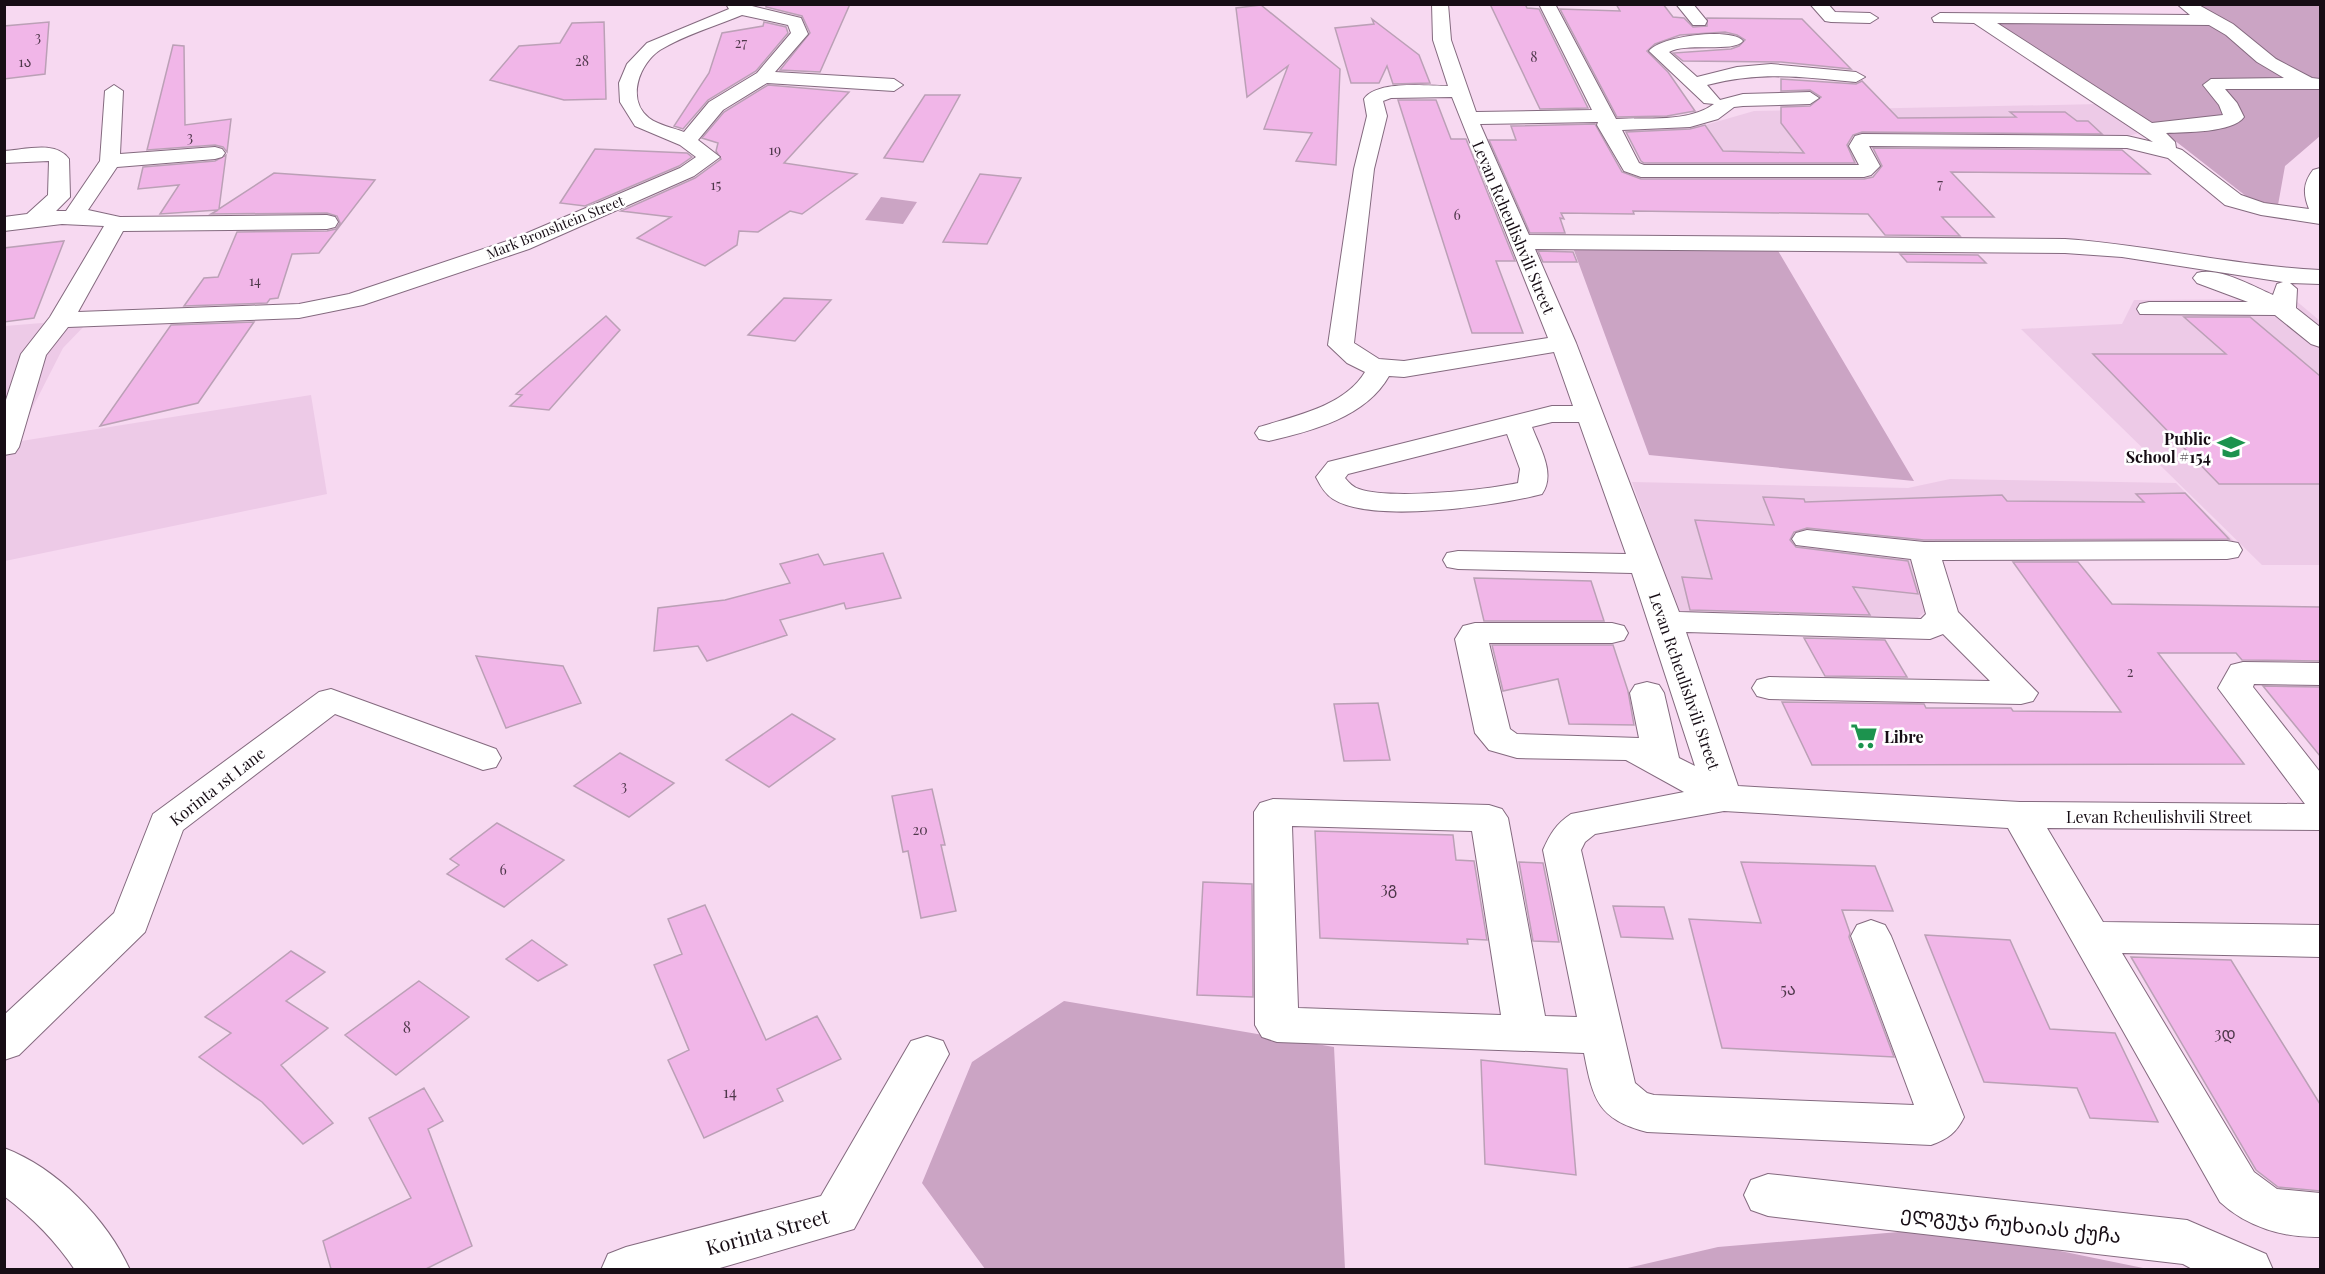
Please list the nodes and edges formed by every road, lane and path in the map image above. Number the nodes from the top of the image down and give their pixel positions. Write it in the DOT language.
graph roads {
  1 [pos="1440,4"];
  2 [pos="1547,4"];
  3 [pos="1684,4"];
  4 [pos="1818,4"];
  5 [pos="2185,4"];
  6 [pos="737,7"];
  7 [pos="1870,18"];
  8 [pos="1940,18"];
  9 [pos="1979,19"];
  10 [pos="2209,20"];
  11 [pos="1699,21"];
  12 [pos="1734,41"];
  13 [pos="763,77"];
  14 [pos="1856,77"];
  15 [pos="1694,83"];
  16 [pos="2316,84"];
  17 [pos="894,85"];
  18 [pos="114,91"];
  19 [pos="1459,91"];
  20 [pos="1810,98"];
  21 [pos="1721,108"];
  22 [pos="1468,118"];
  23 [pos="1605,120"];
  24 [pos="2151,131"];
  25 [pos="687,141"];
  26 [pos="2127,142"];
  27 [pos="215,153"];
  28 [pos="2175,154"];
  29 [pos="4,157"];
  30 [pos="110,161"];
  31 [pos="2320,174"];
  32 [pos="2320,208"];
  33 [pos="2320,217"];
  34 [pos="72,218"];
  35 [pos="34,220"];
  36 [pos="327,222"];
  37 [pos="4,224"];
  38 [pos="116,224"];
  39 [pos="1522,242"];
  40 [pos="2122,250"];
  41 [pos="2286,276"];
  42 [pos="2320,277"];
  43 [pos="2149,309"];
  44 [pos="2284,310"];
  45 [pos="61,320"];
  46 [pos="2320,339"];
  47 [pos="1563,343"];
  48 [pos="1380,369"];
  49 [pos="1590,414"];
  50 [pos="1517,423"];
  51 [pos="1269,433"];
  52 [pos="5,447"];
  53 [pos="1807,539"];
  54 [pos="2227,550"];
  55 [pos="1924,551"];
  56 [pos="1458,560"];
  57 [pos="1645,564"];
  58 [pos="1943,615"];
  59 [pos="1666,622"];
  60 [pos="1612,633"];
  61 [pos="2320,674"];
  62 [pos="1769,688"];
  63 [pos="1647,693"];
  64 [pos="483,758"];
  65 [pos="1664,765"];
  66 [pos="2320,796"];
  67 [pos="1724,798"];
  68 [pos="2020,815"];
  69 [pos="2320,815"];
  70 [pos="1871,936"];
  71 [pos="2093,937"];
  72 [pos="2320,941"];
  73 [pos="1526,1033"];
  74 [pos="1603,1036"];
  75 [pos="4,1041"];
  76 [pos="927,1054"];
  77 [pos="4,1169"];
  78 [pos="1768,1195"];
  79 [pos="2320,1215"];
  80 [pos="105,1269"];
  81 [pos="626,1269"];
  82 [pos="2247,1269"];
  1 -- 19 [label="street, Levan Rcheulishvili Street"];
  2 -- 23 [label="street"];
  3 -- 11 [label="street"];
  4 -- 7 [label="street"];
  5 -- 10 [label="street"];
  6 -- 13 [label="street"];
  6 -- 25 [label="street, Mark Bronshtein Street"];
  8 -- 9 [label="street"];
  9 -- 10 [label="street"];
  9 -- 24 [label="street"];
  10 -- 16 [label="street"];
  12 -- 15 [label="street"];
  13 -- 17 [label="street"];
  13 -- 25 [label="street"];
  14 -- 15 [label="street"];
  15 -- 21 [label="street"];
  16 -- 24 [label="street"];
  18 -- 30 [label="street"];
  19 -- 22 [label="street, Levan Rcheulishvili Street"];
  19 -- 48 [label="street"];
  20 -- 21 [label="street"];
  21 -- 23 [label="street"];
  22 -- 23 [label="street"];
  22 -- 39 [label="street, Levan Rcheulishvili Street"];
  23 -- 26 [label="street"];
  24 -- 26 [label="street"];
  24 -- 28 [label="street"];
  25 -- 45 [label="street, Mark Bronshtein Street"];
  26 -- 28 [label="street"];
  27 -- 30 [label="street"];
  28 -- 33 [label="street"];
  29 -- 35 [label="street"];
  30 -- 34 [label="street"];
  31 -- 32 [label="street"];
  34 -- 35 [label="street"];
  34 -- 38 [label="street"];
  35 -- 37 [label="street"];
  36 -- 38 [label="street"];
  38 -- 45 [label="street"];
  39 -- 40 [label="street"];
  39 -- 47 [label="street, Levan Rcheulishvili Street"];
  40 -- 41 [label="street"];
  40 -- 44 [label="street"];
  41 -- 42 [label="street"];
  41 -- 44 [label="street"];
  43 -- 44 [label="street"];
  44 -- 46 [label="street"];
  45 -- 52 [label="street"];
  47 -- 48 [label="street"];
  47 -- 49 [label="street, Levan Rcheulishvili Street"];
  48 -- 51 [label="street"];
  49 -- 50 [label="street"];
  49 -- 57 [label="street, Levan Rcheulishvili Street"];
  50 -- 50 [label="street"];
  53 -- 55 [label="street"];
  54 -- 55 [label="street"];
  55 -- 58 [label="street"];
  56 -- 57 [label="street"];
  57 -- 59 [label="street, Levan Rcheulishvili Street"];
  58 -- 59 [label="street"];
  58 -- 62 [label="street"];
  59 -- 67 [label="street, Levan Rcheulishvili Street"];
  60 -- 65 [label="street"];
  61 -- 66 [label="street"];
  63 -- 65 [label="street"];
  64 -- 75 [label="street, Korinta 1st Lane"];
  65 -- 67 [label="street"];
  67 -- 68 [label="street, Levan Rcheulishvili Street"];
  67 -- 74 [label="street"];
  68 -- 69 [label="street, Levan Rcheulishvili Street"];
  68 -- 71 [label="street"];
  70 -- 74 [label="street"];
  71 -- 72 [label="street"];
  71 -- 79 [label="street"];
  73 -- 73 [label="street"];
  73 -- 74 [label="street"];
  76 -- 81 [label="street, Korinta Street"];
  77 -- 80 [label="street"];
  78 -- 82 [label="street, ელგუჯა რუხაიას ქუჩა"];
}
